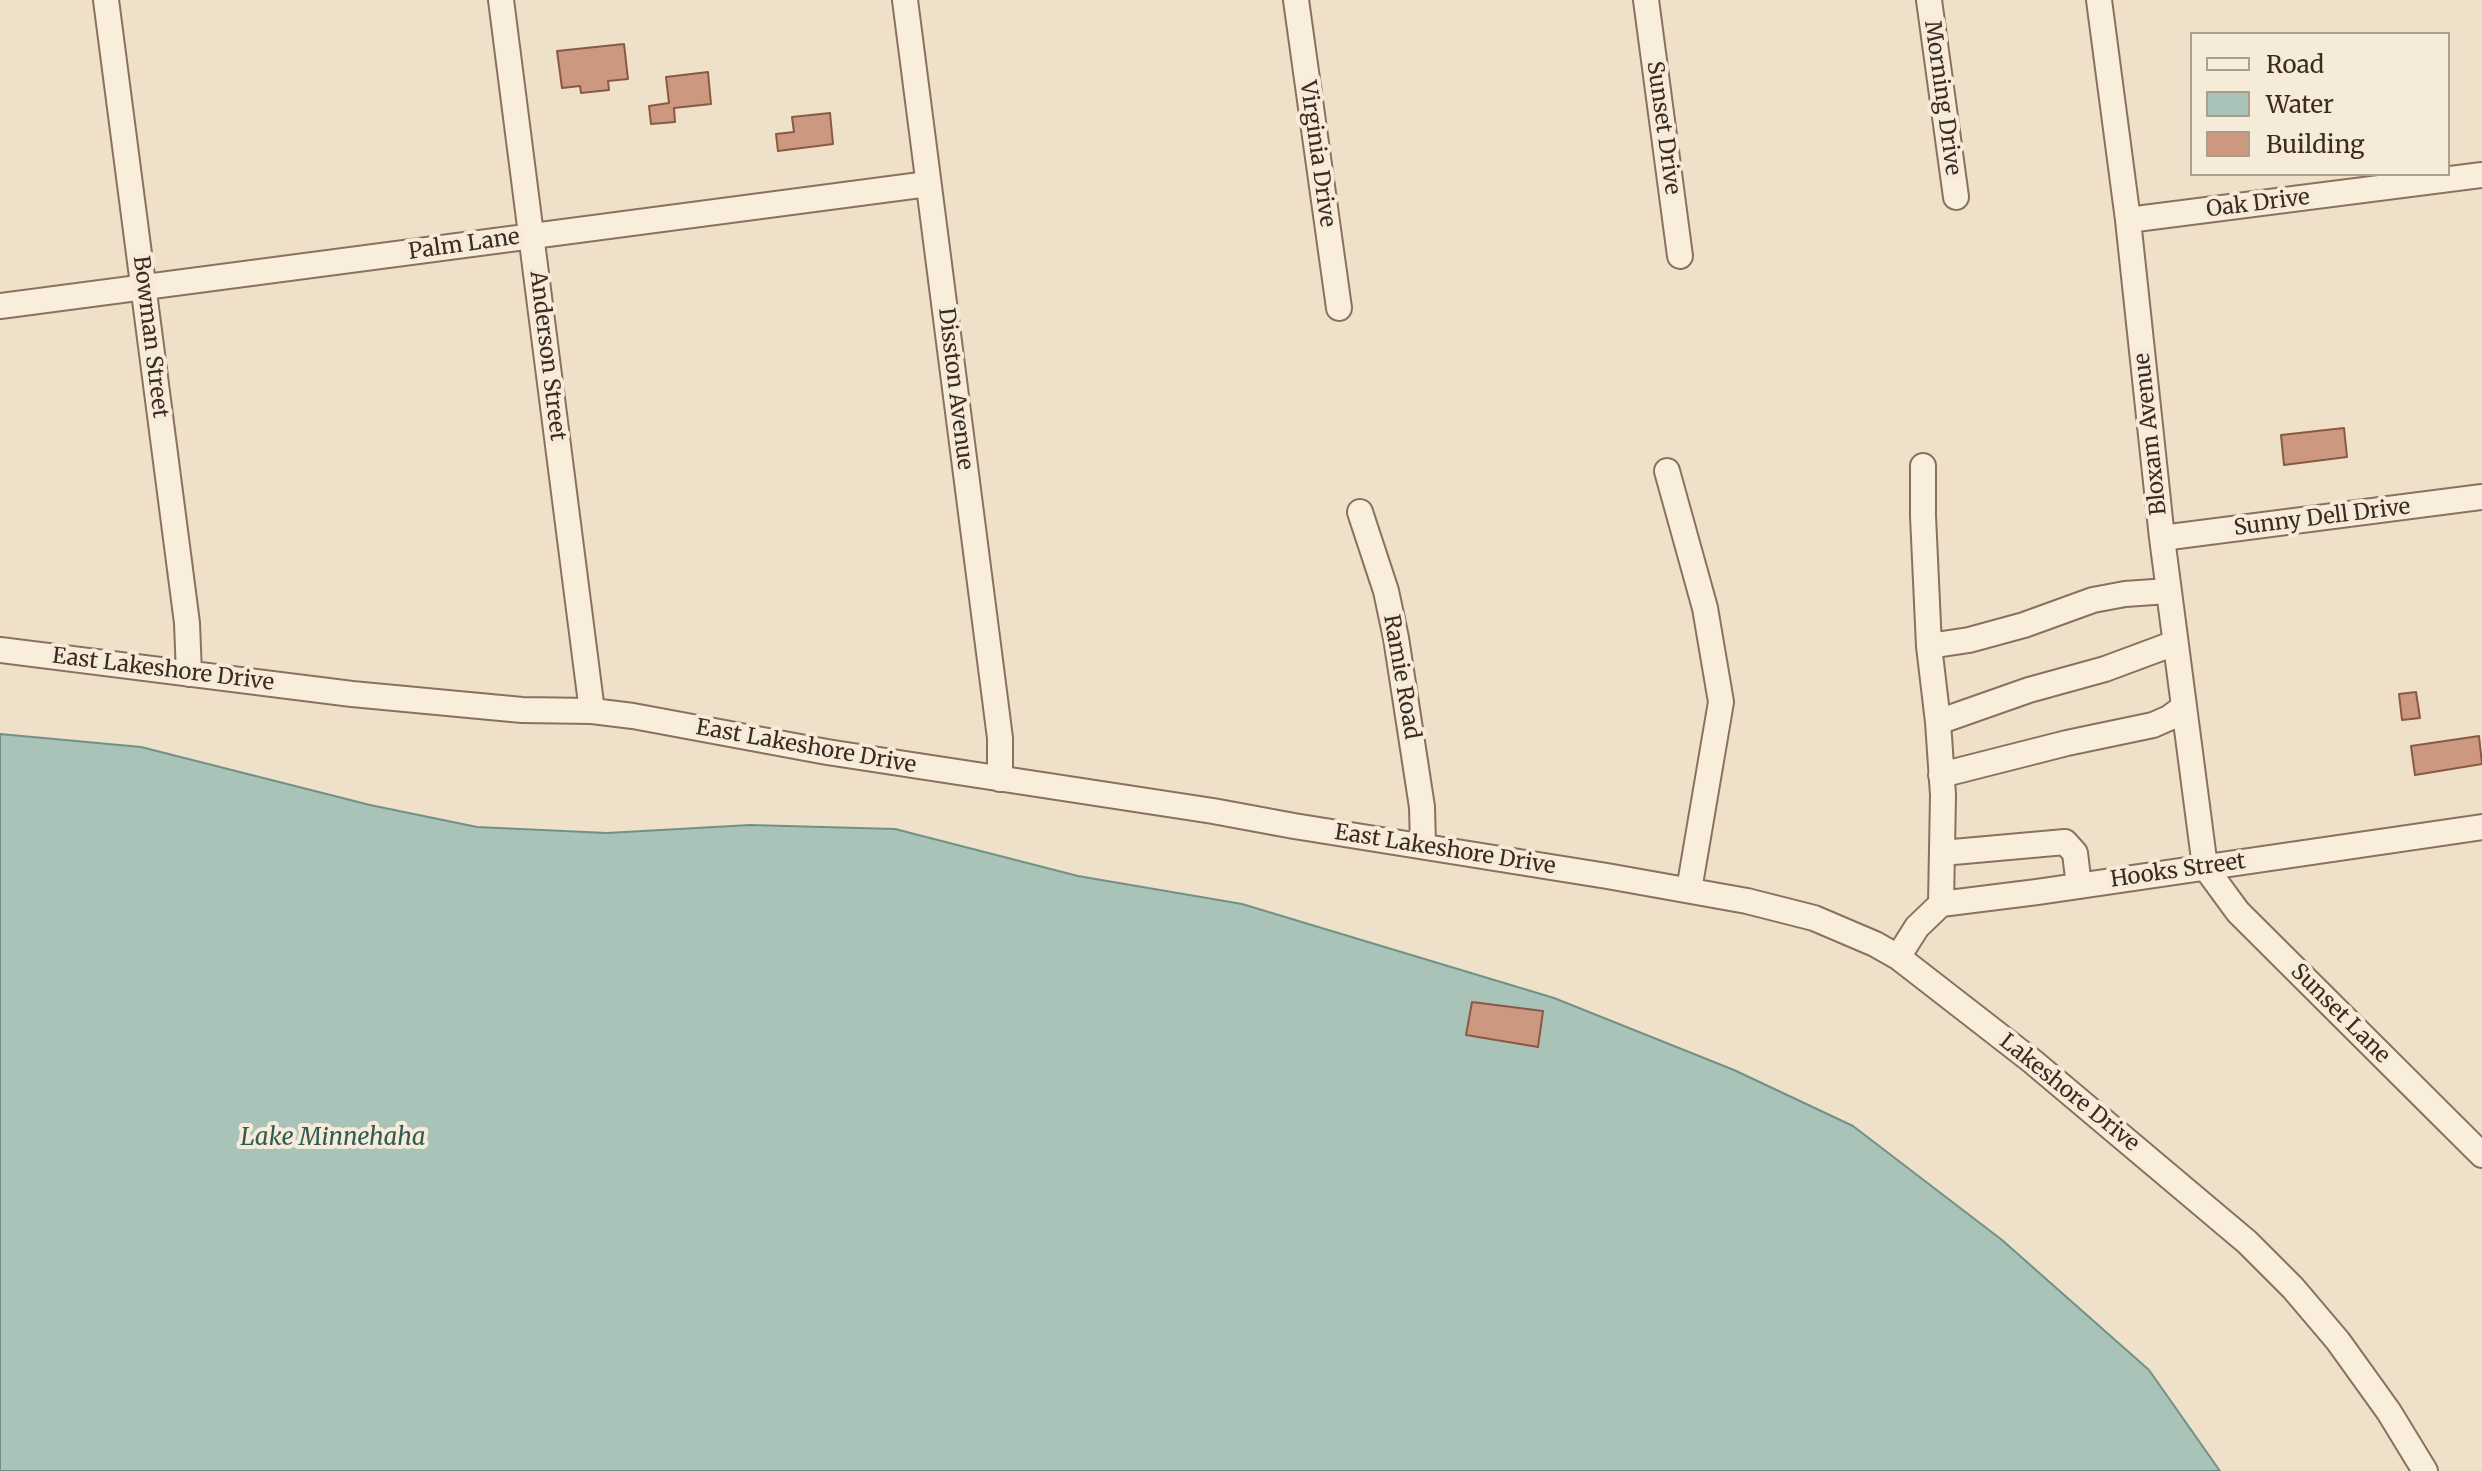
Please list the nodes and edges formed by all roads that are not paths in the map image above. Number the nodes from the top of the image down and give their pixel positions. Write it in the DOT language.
graph roads {
  1 [pos="106,0"];
  2 [pos="501,0"];
  3 [pos="905,0"];
  4 [pos="1296,0"];
  5 [pos="1646,0"];
  6 [pos="1929,0"];
  7 [pos="2099,0"];
  8 [pos="2482,175"];
  9 [pos="928,184"];
  10 [pos="1956,197"];
  11 [pos="2128,220"];
  12 [pos="531,236"];
  13 [pos="1680,256"];
  14 [pos="143,286"];
  15 [pos="0,306"];
  16 [pos="1339,308"];
  17 [pos="1923,466"];
  18 [pos="1667,471"];
  19 [pos="2482,497"];
  20 [pos="1360,512"];
  21 [pos="2162,538"];
  22 [pos="2168,591"];
  23 [pos="2175,643"];
  24 [pos="1929,646"];
  25 [pos="0,650"];
  26 [pos="189,674"];
  27 [pos="2184,707"];
  28 [pos="592,711"];
  29 [pos="1938,722"];
  30 [pos="1941,775"];
  31 [pos="1000,779"];
  32 [pos="2482,827"];
  33 [pos="1423,845"];
  34 [pos="1942,853"];
  35 [pos="2205,867"];
  36 [pos="1607,876"];
  37 [pos="2079,886"];
  38 [pos="1689,890"];
  39 [pos="1941,904"];
  40 [pos="1898,957"];
  41 [pos="2482,1155"];
  42 [pos="2425,1471"];
  1 -- 14 [label="street, Bowman Street"];
  2 -- 12 [label="street, Anderson Street"];
  3 -- 9 [label="street, Disston Avenue"];
  4 -- 16 [label="street, Virginia Drive"];
  5 -- 13 [label="street, Sunset Drive"];
  6 -- 10 [label="street, Morning Drive"];
  7 -- 11 [label="street, Bloxam Avenue"];
  8 -- 11 [label="street, Oak Drive"];
  9 -- 12 [label="street, Palm Lane"];
  9 -- 31 [label="street, Disston Avenue"];
  11 -- 21 [label="street, Bloxam Avenue"];
  12 -- 14 [label="street, Palm Lane"];
  12 -- 28 [label="street, Anderson Street"];
  14 -- 15 [label="street, Palm Lane"];
  14 -- 26 [label="street, Bowman Street"];
  17 -- 24 [label="street"];
  18 -- 38 [label="street"];
  19 -- 21 [label="street, Sunny Dell Drive"];
  20 -- 33 [label="street, Ramie Road"];
  21 -- 22 [label="street, Bloxam Avenue"];
  22 -- 23 [label="street, Bloxam Avenue"];
  22 -- 24 [label="street"];
  23 -- 27 [label="street, Bloxam Avenue"];
  23 -- 29 [label="street"];
  24 -- 29 [label="street"];
  25 -- 26 [label="street, East Lakeshore Drive"];
  26 -- 28 [label="street, East Lakeshore Drive"];
  27 -- 30 [label="street"];
  27 -- 35 [label="street, Bloxam Avenue"];
  28 -- 31 [label="street, East Lakeshore Drive"];
  29 -- 30 [label="street"];
  30 -- 34 [label="street"];
  31 -- 33 [label="street, East Lakeshore Drive"];
  32 -- 35 [label="street, Hooks Street"];
  33 -- 36 [label="street, East Lakeshore Drive"];
  34 -- 37 [label="street"];
  34 -- 39 [label="street"];
  35 -- 37 [label="street, Hooks Street"];
  35 -- 41 [label="street, Sunset Lane"];
  36 -- 38 [label="street, Lakeshore Drive"];
  37 -- 39 [label="street, Hooks Street"];
  38 -- 40 [label="street, Lakeshore Drive"];
  39 -- 40 [label="street"];
  40 -- 42 [label="street, Lakeshore Drive"];
}
